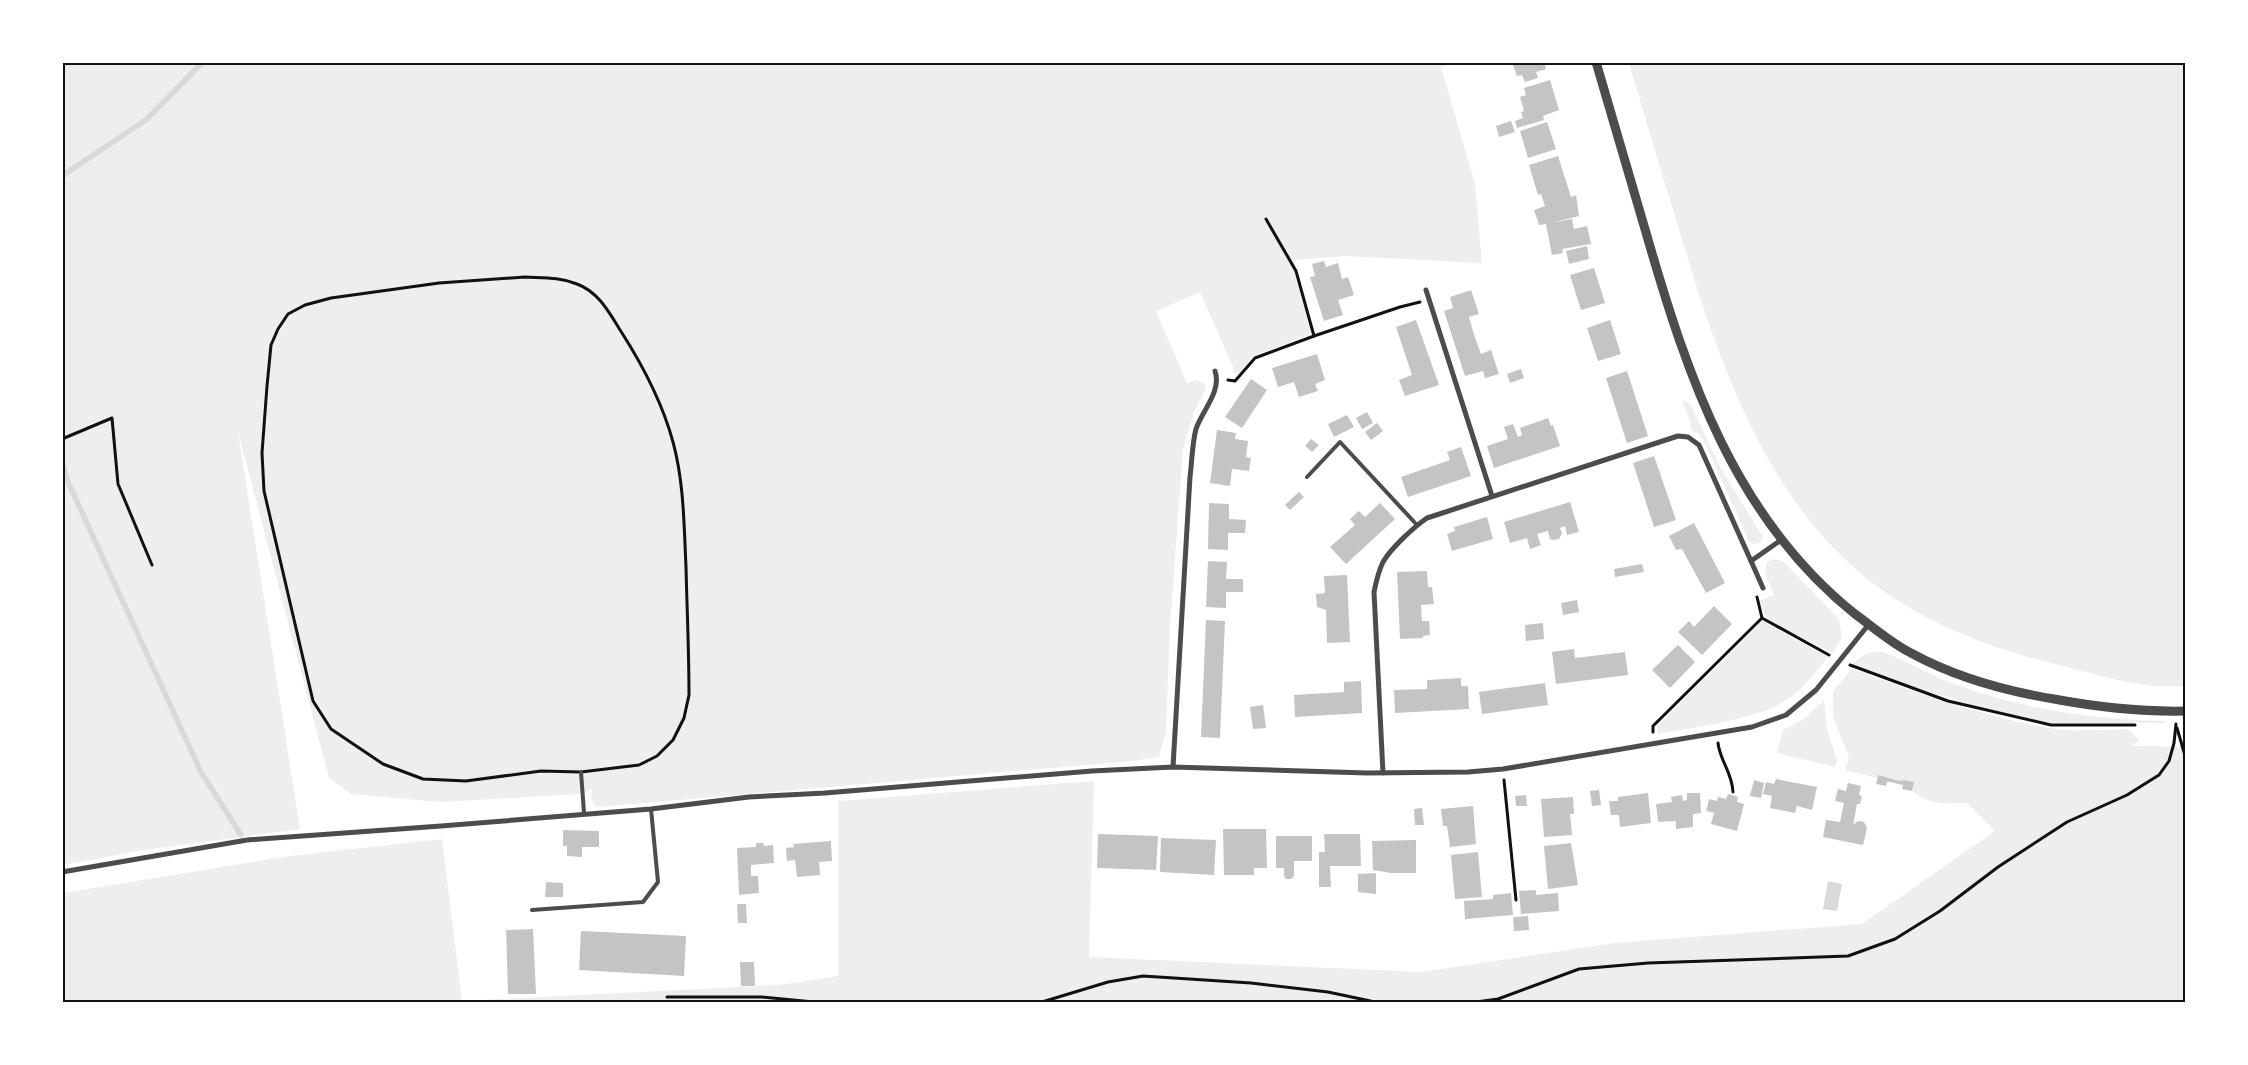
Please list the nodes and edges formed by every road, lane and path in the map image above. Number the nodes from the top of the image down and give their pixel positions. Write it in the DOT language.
graph roads {
  1 [pos="1596,62"];
  2 [pos="1266,219"];
  3 [pos="1426,290"];
  4 [pos="1428,300"];
  5 [pos="1314,336"];
  6 [pos="1214,371"];
  7 [pos="1218,379"];
  8 [pos="62,439"];
  9 [pos="1307,477"];
  10 [pos="1492,496"];
  11 [pos="1417,525"];
  12 [pos="1781,540"];
  13 [pos="1750,561"];
  14 [pos="152,564"];
  15 [pos="1763,588"];
  16 [pos="1762,618"];
  17 [pos="1869,624"];
  18 [pos="1830,655"];
  19 [pos="1850,665"];
  20 [pos="2186,711"];
  21 [pos="2137,725"];
  22 [pos="2166,725"];
  23 [pos="2176,725"];
  24 [pos="2186,725"];
  25 [pos="1717,732"];
  26 [pos="1654,743"];
  27 [pos="2186,759"];
  28 [pos="1172,767"];
  29 [pos="1503,769"];
  30 [pos="581,772"];
  31 [pos="1382,773"];
  32 [pos="1732,792"];
  33 [pos="650,808"];
  34 [pos="584,814"];
  35 [pos="62,872"];
  36 [pos="1516,900"];
  37 [pos="532,910"];
  38 [pos="667,998"];
  39 [pos="814,1002"];
  40 [pos="1042,1002"];
  41 [pos="1376,1002"];
  42 [pos="1476,1002"];
  1 -- 12 [label="street"];
  2 -- 5 [label="path"];
  3 -- 4 [label="street"];
  4 -- 5 [label="path"];
  4 -- 10 [label="street"];
  5 -- 7 [label="path"];
  6 -- 7 [label="street"];
  7 -- 28 [label="street"];
  8 -- 14 [label="path"];
  9 -- 11 [label="lane"];
  10 -- 11 [label="street"];
  10 -- 13 [label="street"];
  11 -- 31 [label="street"];
  12 -- 13 [label="street"];
  12 -- 17 [label="street"];
  13 -- 15 [label="street"];
  15 -- 16 [label="path"];
  16 -- 18 [label="path"];
  16 -- 26 [label="path"];
  17 -- 20 [label="street"];
  17 -- 25 [label="street"];
  19 -- 21 [label="path"];
  22 -- 23 [label="path"];
  23 -- 24 [label="path"];
  23 -- 27 [label="path"];
  23 -- 42 [label="path"];
  25 -- 26 [label="street"];
  25 -- 32 [label="path"];
  26 -- 29 [label="street"];
  28 -- 31 [label="street"];
  28 -- 33 [label="street"];
  29 -- 31 [label="street"];
  29 -- 36 [label="path"];
  30 -- 30 [label="path"];
  30 -- 34 [label="lane"];
  33 -- 34 [label="street"];
  33 -- 37 [label="lane"];
  34 -- 35 [label="street"];
  38 -- 39 [label="path"];
  40 -- 41 [label="path"];
}
